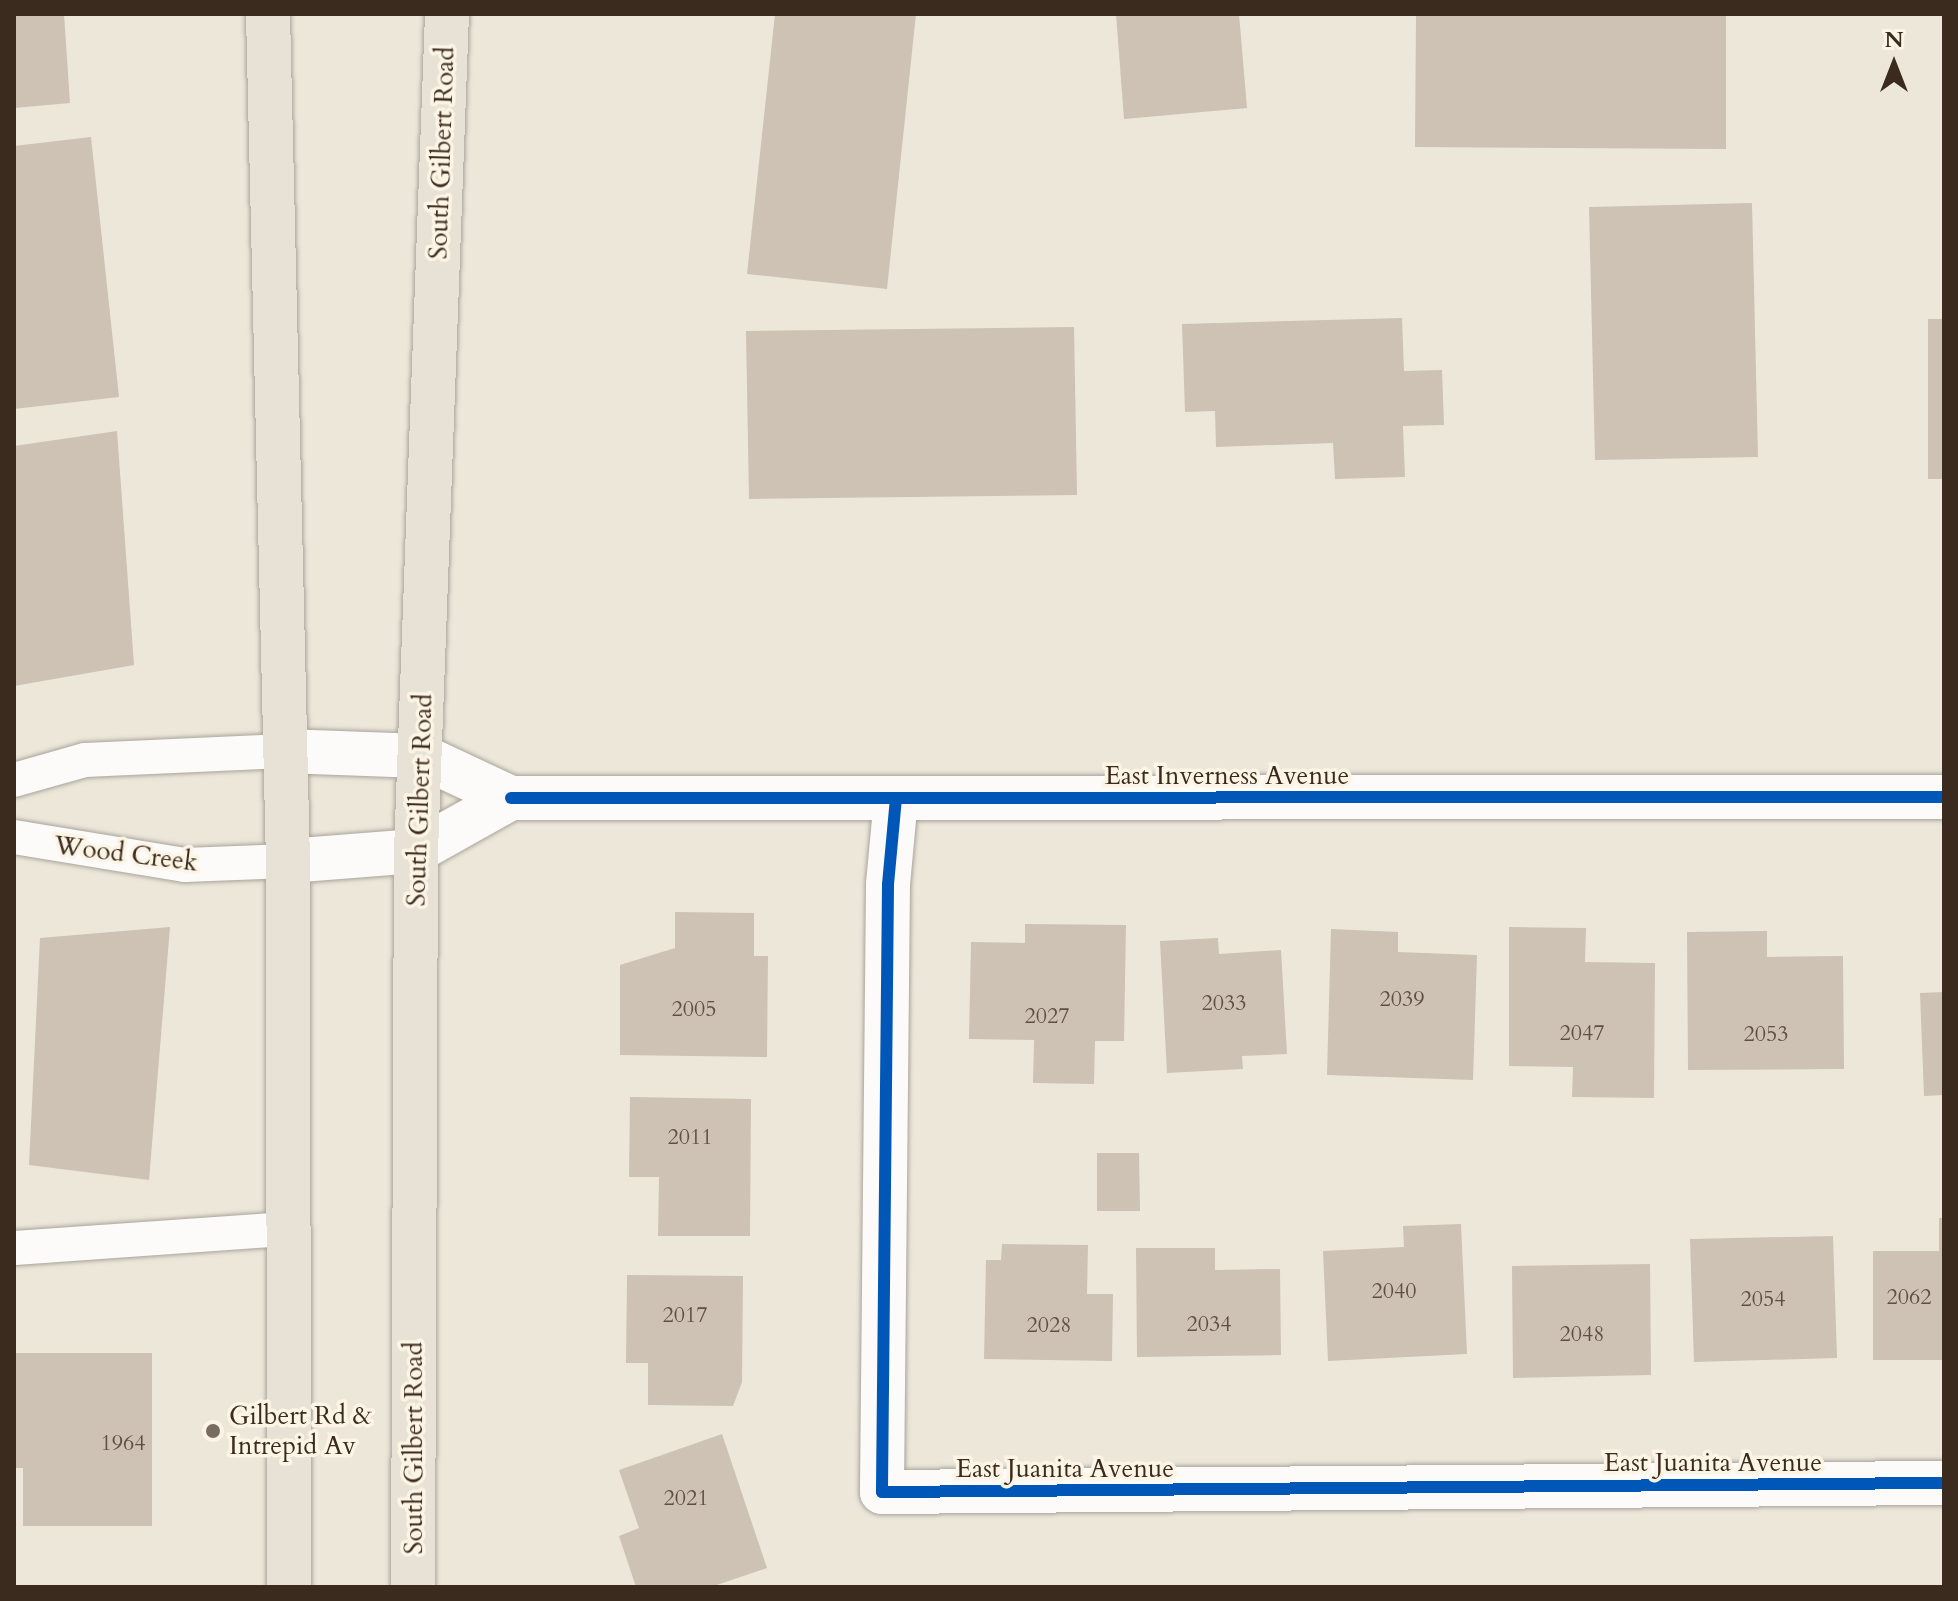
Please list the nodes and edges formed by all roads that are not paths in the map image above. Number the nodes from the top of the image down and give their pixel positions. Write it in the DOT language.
graph roads {
  1 [pos="268,14"];
  2 [pos="447,14"];
  3 [pos="284,751"];
  4 [pos="421,756"];
  5 [pos="14,780"];
  6 [pos="1944,797"];
  7 [pos="511,798"];
  8 [pos="896,798"];
  9 [pos="14,837"];
  10 [pos="416,851"];
  11 [pos="288,861"];
  12 [pos="288,1229"];
  13 [pos="14,1248"];
  14 [pos="1944,1483"];
  15 [pos="289,1587"];
  16 [pos="413,1587"];
  1 -- 3 [label="main road"];
  2 -- 4 [label="main road, South Gilbert Road"];
  3 -- 4 [label="street, East Inverness Avenue"];
  3 -- 5 [label="lane"];
  3 -- 11 [label="main road"];
  4 -- 7 [label="street, East Inverness Avenue"];
  4 -- 10 [label="main road, South Gilbert Road"];
  6 -- 8 [label="street, East Inverness Avenue"];
  7 -- 8 [label="street, East Inverness Avenue"];
  7 -- 10 [label="street, East Inverness Avenue"];
  8 -- 14 [label="street, East Juanita Avenue"];
  9 -- 11 [label="lane, Wood Creek"];
  10 -- 11 [label="street, East Inverness Avenue"];
  10 -- 16 [label="main road, South Gilbert Road"];
  11 -- 12 [label="main road"];
  12 -- 13 [label="lane"];
  12 -- 15 [label="main road"];
}
